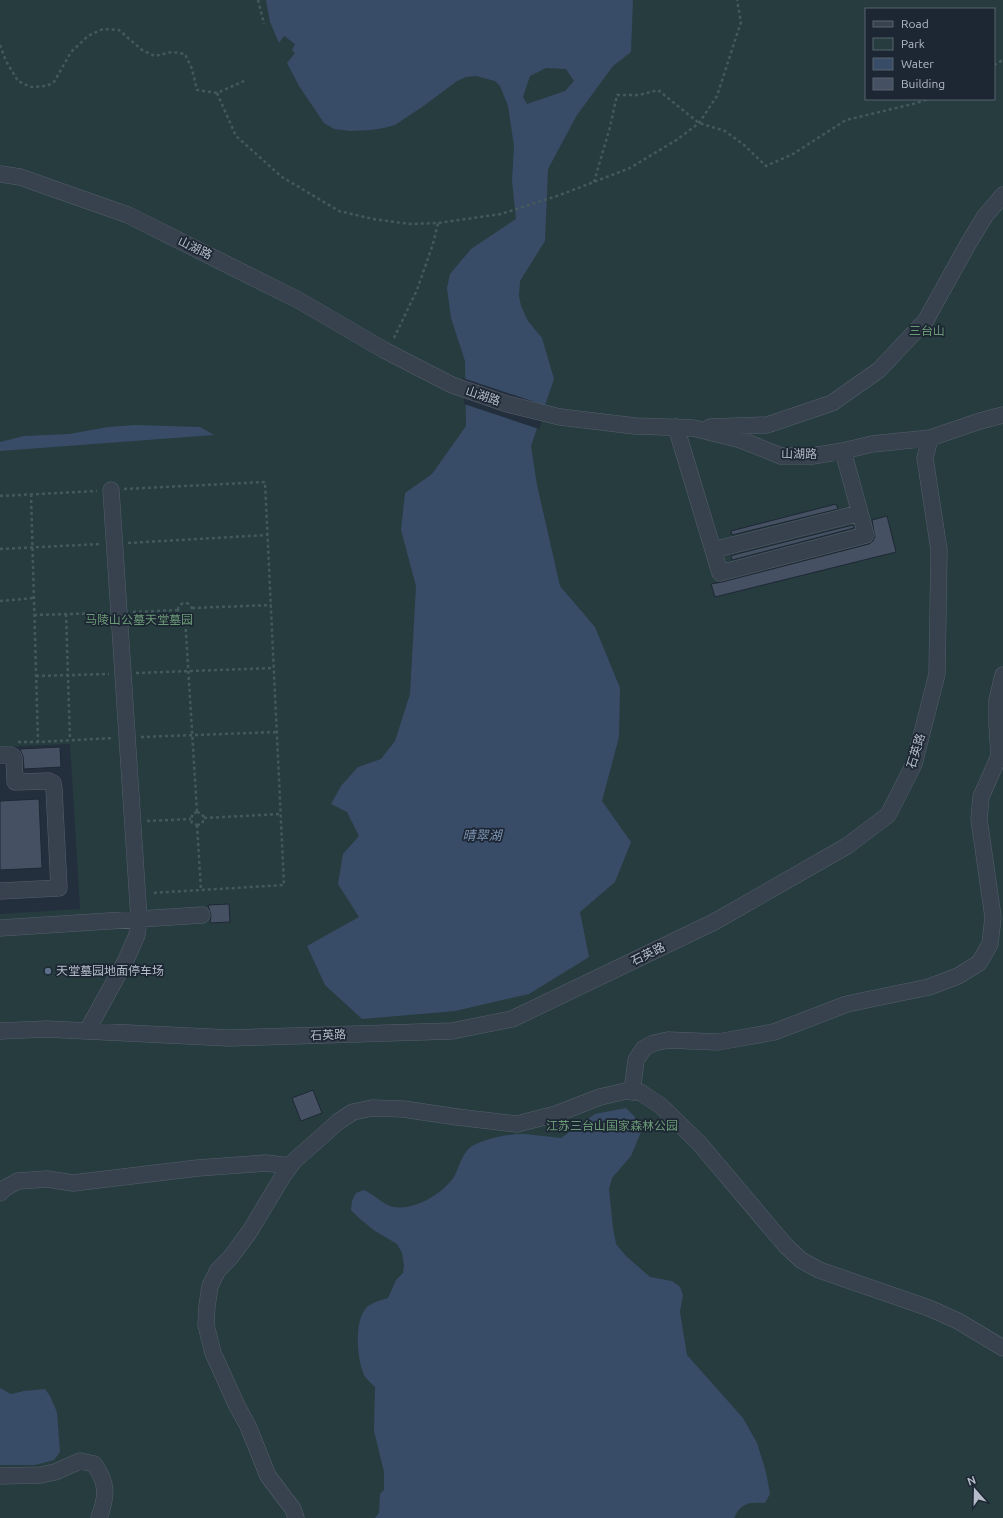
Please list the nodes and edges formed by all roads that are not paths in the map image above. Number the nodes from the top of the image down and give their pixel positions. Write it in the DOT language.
graph roads {
  1 [pos="0,174"];
  2 [pos="1003,195"];
  3 [pos="1003,415"];
  4 [pos="676,427"];
  5 [pos="692,428"];
  6 [pos="930,438"];
  7 [pos="843,451"];
  8 [pos="111,490"];
  9 [pos="860,513"];
  10 [pos="713,550"];
  11 [pos="1003,675"];
  12 [pos="0,756"];
  13 [pos="0,891"];
  14 [pos="202,915"];
  15 [pos="138,919"];
  16 [pos="0,928"];
  17 [pos="0,1031"];
  18 [pos="87,1031"];
  19 [pos="632,1092"];
  20 [pos="290,1166"];
  21 [pos="0,1193"];
  22 [pos="1003,1348"];
  23 [pos="0,1476"];
  24 [pos="99,1518"];
  25 [pos="296,1518"];
  1 -- 4 [label="street, 山湖路"];
  2 -- 5 [label="street"];
  3 -- 6 [label="street, 山湖路"];
  4 -- 5 [label="street, 山湖路"];
  4 -- 10 [label="street"];
  5 -- 7 [label="street, 山湖路"];
  6 -- 7 [label="street, 山湖路"];
  6 -- 18 [label="street, 石英路"];
  7 -- 9 [label="street"];
  8 -- 15 [label="street"];
  9 -- 10 [label="street"];
  9 -- 10 [label="street"];
  11 -- 19 [label="street"];
  12 -- 13 [label="street"];
  14 -- 15 [label="street"];
  15 -- 16 [label="street"];
  15 -- 18 [label="street"];
  17 -- 18 [label="street, 石英路"];
  19 -- 20 [label="street"];
  19 -- 22 [label="street"];
  20 -- 21 [label="street"];
  20 -- 25 [label="street"];
  23 -- 24 [label="street"];
}
